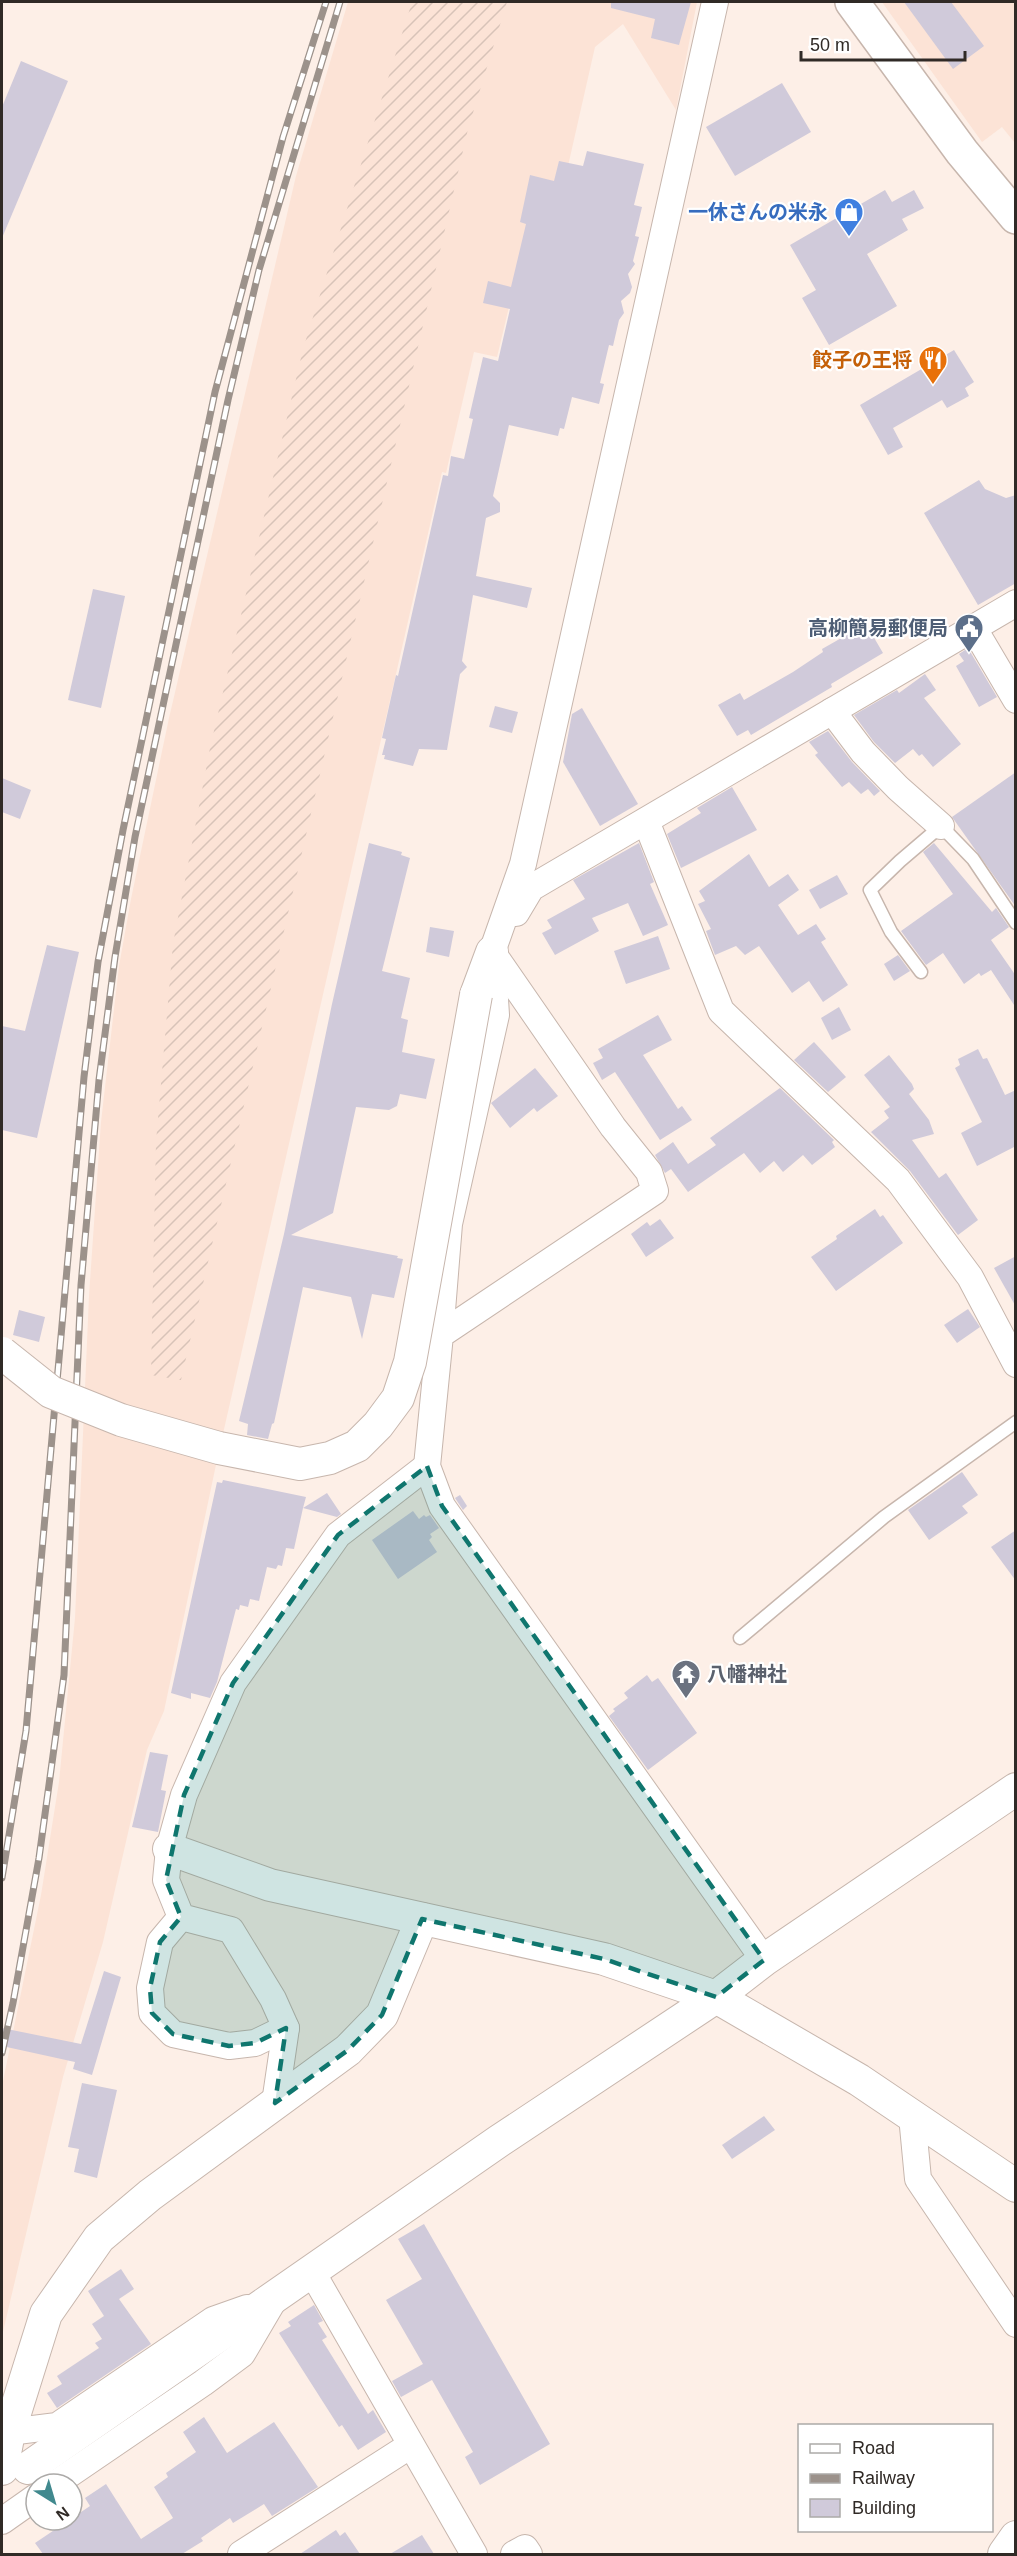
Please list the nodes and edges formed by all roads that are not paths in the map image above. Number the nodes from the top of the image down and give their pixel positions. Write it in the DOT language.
graph roads {
  1 [pos="715,2"];
  2 [pos="852,2"];
  3 [pos="1016,217"];
  4 [pos="1016,603"];
  5 [pos="973,627"];
  6 [pos="1016,700"];
  7 [pos="832,711"];
  8 [pos="646,821"];
  9 [pos="941,826"];
  10 [pos="1016,923"];
  11 [pos="492,952"];
  12 [pos="921,972"];
  13 [pos="440,1335"];
  14 [pos="2,1353"];
  15 [pos="1016,1364"];
  16 [pos="1016,1422"];
  17 [pos="428,1466"];
  18 [pos="740,1638"];
  19 [pos="1016,1789"];
  20 [pos="169,1849"];
  21 [pos="181,1917"];
  22 [pos="422,1919"];
  23 [pos="764,1960"];
  24 [pos="716,1997"];
  25 [pos="286,2028"];
  26 [pos="275,2103"];
  27 [pos="912,2116"];
  28 [pos="1016,2186"];
  29 [pos="312,2272"];
  30 [pos="276,2297"];
  31 [pos="1016,2324"];
  32 [pos="9,2432"];
  33 [pos="411,2445"];
  34 [pos="15,2468"];
  35 [pos="73,2472"];
  36 [pos="24,2505"];
  37 [pos="2,2521"];
  38 [pos="1016,2537"];
  39 [pos="241,2554"];
  40 [pos="474,2554"];
  41 [pos="514,2554"];
  42 [pos="529,2554"];
  43 [pos="1004,2554"];
  1 -- 11 [label="street"];
  2 -- 3 [label="main road"];
  4 -- 5 [label="street"];
  5 -- 6 [label="street"];
  5 -- 7 [label="street"];
  7 -- 8 [label="street"];
  7 -- 9 [label="street"];
  8 -- 11 [label="street"];
  8 -- 15 [label="street"];
  9 -- 10 [label="lane"];
  9 -- 12 [label="lane"];
  11 -- 13 [label="street"];
  11 -- 13 [label="street"];
  11 -- 14 [label="street, bridge"];
  13 -- 17 [label="street"];
  16 -- 18 [label="lane"];
  17 -- 20 [label="street"];
  17 -- 23 [label="street"];
  19 -- 23 [label="street"];
  20 -- 21 [label="street"];
  20 -- 22 [label="street"];
  21 -- 25 [label="street"];
  21 -- 25 [label="street"];
  22 -- 24 [label="street"];
  22 -- 26 [label="street"];
  23 -- 24 [label="street"];
  24 -- 27 [label="street"];
  24 -- 29 [label="street"];
  25 -- 26 [label="street"];
  26 -- 32 [label="street"];
  27 -- 28 [label="street"];
  27 -- 31 [label="street"];
  29 -- 30 [label="street"];
  29 -- 33 [label="street"];
  30 -- 32 [label="street"];
  30 -- 34 [label="street"];
  30 -- 35 [label="street"];
  32 -- 34 [label="street"];
  33 -- 39 [label="street"];
  33 -- 40 [label="street"];
  36 -- 37 [label="street"];
  38 -- 43 [label="street"];
  41 -- 42 [label="street"];
}
